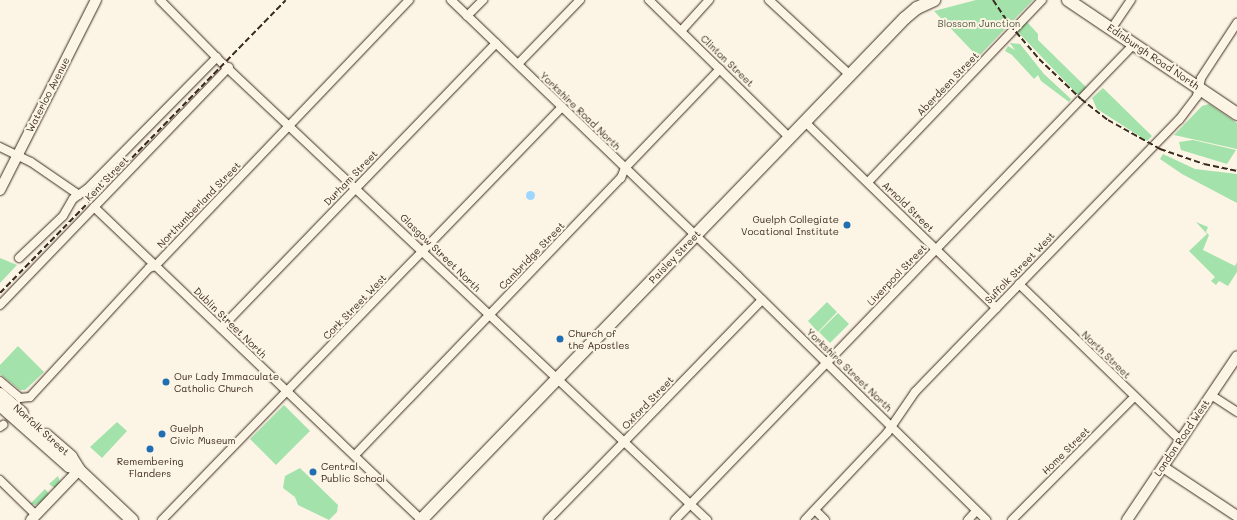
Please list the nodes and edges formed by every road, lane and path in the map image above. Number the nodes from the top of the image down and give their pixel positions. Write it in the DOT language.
graph roads {
  1 [pos="96,0"];
  2 [pos="160,0"];
  3 [pos="409,0"];
  4 [pos="451,0"];
  5 [pos="483,0"];
  6 [pos="580,0"];
  7 [pos="649,0"];
  8 [pos="709,0"];
  9 [pos="769,0"];
  10 [pos="934,0"];
  11 [pos="1042,0"];
  12 [pos="1068,0"];
  13 [pos="1131,0"];
  14 [pos="467,16"];
  15 [pos="1237,23"];
  16 [pos="1112,28"];
  17 [pos="681,31"];
  18 [pos="496,43"];
  19 [pos="1134,44"];
  20 [pos="217,57"];
  21 [pos="518,64"];
  22 [pos="229,67"];
  23 [pos="720,69"];
  24 [pos="850,75"];
  25 [pos="1198,88"];
  26 [pos="562,108"];
  27 [pos="1237,114"];
  28 [pos="806,122"];
  29 [pos="290,124"];
  30 [pos="790,138"];
  31 [pos="0,147"];
  32 [pos="18,154"];
  33 [pos="625,168"];
  34 [pos="868,182"];
  35 [pos="356,187"];
  36 [pos="0,190"];
  37 [pos="79,195"];
  38 [pos="94,207"];
  39 [pos="696,236"];
  40 [pos="937,249"];
  41 [pos="424,251"];
  42 [pos="19,258"];
  43 [pos="155,266"];
  44 [pos="1019,284"];
  45 [pos="762,300"];
  46 [pos="0,305"];
  47 [pos="996,308"];
  48 [pos="490,314"];
  49 [pos="221,328"];
  50 [pos="1237,356"];
  51 [pos="826,362"];
  52 [pos="558,378"];
  53 [pos="0,381"];
  54 [pos="288,392"];
  55 [pos="0,394"];
  56 [pos="1211,395"];
  57 [pos="1134,397"];
  58 [pos="0,405"];
  59 [pos="1237,412"];
  60 [pos="891,426"];
  61 [pos="1180,440"];
  62 [pos="624,441"];
  63 [pos="355,455"];
  64 [pos="1163,467"];
  65 [pos="79,470"];
  66 [pos="0,480"];
  67 [pos="690,504"];
  68 [pos="815,510"];
  69 [pos="976,511"];
  70 [pos="1237,516"];
  71 [pos="34,518"];
  72 [pos="132,520"];
  73 [pos="162,520"];
  74 [pos="421,520"];
  75 [pos="548,520"];
  76 [pos="674,520"];
  77 [pos="707,520"];
  78 [pos="805,520"];
  79 [pos="825,520"];
  80 [pos="968,520"];
  81 [pos="986,520"];
  82 [pos="1012,520"];
  83 [pos="1127,520"];
  1 -- 32 [label="street, Waterloo Avenue"];
  2 -- 20 [label="street, Glasgow Street North"];
  3 -- 29 [label="street, Northumberland Street"];
  4 -- 14 [label="street, Yorkshire Road North"];
  5 -- 14 [label="street"];
  6 -- 21 [label="street"];
  7 -- 17 [label="street, Clinton Street"];
  8 -- 17 [label="street"];
  9 -- 24 [label="street"];
  10 -- 24 [label="main road, Paisley Street"];
  11 -- 34 [label="street, Aberdeen Street"];
  12 -- 16 [label="main road, Edinburgh Road North"];
  13 -- 16 [label="street"];
  14 -- 18 [label="street, Yorkshire Road North"];
  15 -- 25 [label="street, Suffolk Street West"];
  16 -- 19 [label="main road, Edinburgh Road North"];
  17 -- 23 [label="street, Clinton Street"];
  18 -- 21 [label="street, Yorkshire Road North"];
  18 -- 35 [label="street, Durham Street"];
  19 -- 25 [label="main road, Edinburgh Road North"];
  19 -- 40 [label="street, Liverpool Street"];
  20 -- 22 [label="street, Glasgow Street North"];
  20 -- 37 [label="street, Kent Street"];
  21 -- 26 [label="street, Yorkshire Road North"];
  22 -- 29 [label="street, Glasgow Street North"];
  22 -- 38 [label="street, Kent Street"];
  23 -- 30 [label="street, Clinton Street"];
  23 -- 33 [label="street, Cambridge Street"];
  24 -- 28 [label="main road, Paisley Street"];
  25 -- 27 [label="main road, Edinburgh Road North"];
  25 -- 44 [label="street, Suffolk Street West"];
  26 -- 33 [label="street, Yorkshire Road North"];
  26 -- 41 [label="street, Cork Street West"];
  28 -- 30 [label="main road, Paisley Street"];
  28 -- 34 [label="street, Arnold Street"];
  29 -- 35 [label="street, Glasgow Street North"];
  29 -- 43 [label="street, Northumberland Street"];
  30 -- 39 [label="main road, Paisley Street"];
  31 -- 32 [label="street"];
  32 -- 36 [label="street, Waterloo Avenue"];
  32 -- 37 [label="street"];
  33 -- 39 [label="street, Yorkshire Road North"];
  33 -- 48 [label="street, Cambridge Street"];
  34 -- 40 [label="street, Arnold Street"];
  35 -- 41 [label="street, Glasgow Street North"];
  35 -- 49 [label="street, Durham Street"];
  37 -- 42 [label="street, Kent Street"];
  38 -- 43 [label="street, Dublin Street North"];
  38 -- 46 [label="street, Kent Street"];
  39 -- 45 [label="street, Yorkshire Street North"];
  39 -- 52 [label="main road, Paisley Street"];
  40 -- 47 [label="street, Arnold Street"];
  40 -- 51 [label="street, Liverpool Street"];
  41 -- 48 [label="street, Glasgow Street North"];
  41 -- 54 [label="street, Cork Street West"];
  43 -- 49 [label="street, Dublin Street North"];
  43 -- 53 [label="street, Northumberland Street"];
  44 -- 47 [label="street, Suffolk Street West"];
  44 -- 57 [label="street, North Street"];
  45 -- 51 [label="street, Yorkshire Street North"];
  45 -- 62 [label="street, Oxford Street"];
  47 -- 60 [label="street, Suffolk Street West"];
  48 -- 52 [label="street, Glasgow Street North"];
  48 -- 63 [label="street, Cambridge Street"];
  49 -- 54 [label="street, Dublin Street North"];
  50 -- 56 [label="street, London Road West"];
  51 -- 60 [label="street, Yorkshire Street North"];
  51 -- 67 [label="street, Liverpool Street"];
  52 -- 62 [label="street, Glasgow Street North"];
  52 -- 74 [label="main road, Paisley Street"];
  54 -- 63 [label="street, Dublin Street North"];
  54 -- 73 [label="street, Cork Street West"];
  55 -- 65 [label="main road, Norfolk Street"];
  56 -- 59 [label="street"];
  56 -- 61 [label="street, London Road West"];
  57 -- 61 [label="street, North Street"];
  57 -- 82 [label="street, Home Street"];
  58 -- 65 [label="main road, Norfolk Street"];
  60 -- 68 [label="street, Suffolk Street West"];
  60 -- 69 [label="street, Yorkshire Street North"];
  61 -- 64 [label="street, London Road West"];
  62 -- 67 [label="street, Glasgow Street North"];
  62 -- 75 [label="street, Oxford Street"];
  63 -- 74 [label="street, Dublin Street North"];
  64 -- 70 [label="street"];
  64 -- 83 [label="street, London Road West"];
  65 -- 71 [label="street"];
  65 -- 72 [label="main road, Norfolk Street"];
  66 -- 71 [label="street"];
  67 -- 76 [label="street, Liverpool Street"];
  67 -- 77 [label="street, Glasgow Street North"];
  68 -- 78 [label="street, Suffolk Street West"];
  68 -- 79 [label="street"];
  69 -- 80 [label="street"];
  69 -- 81 [label="street, Yorkshire Street North"];
}
